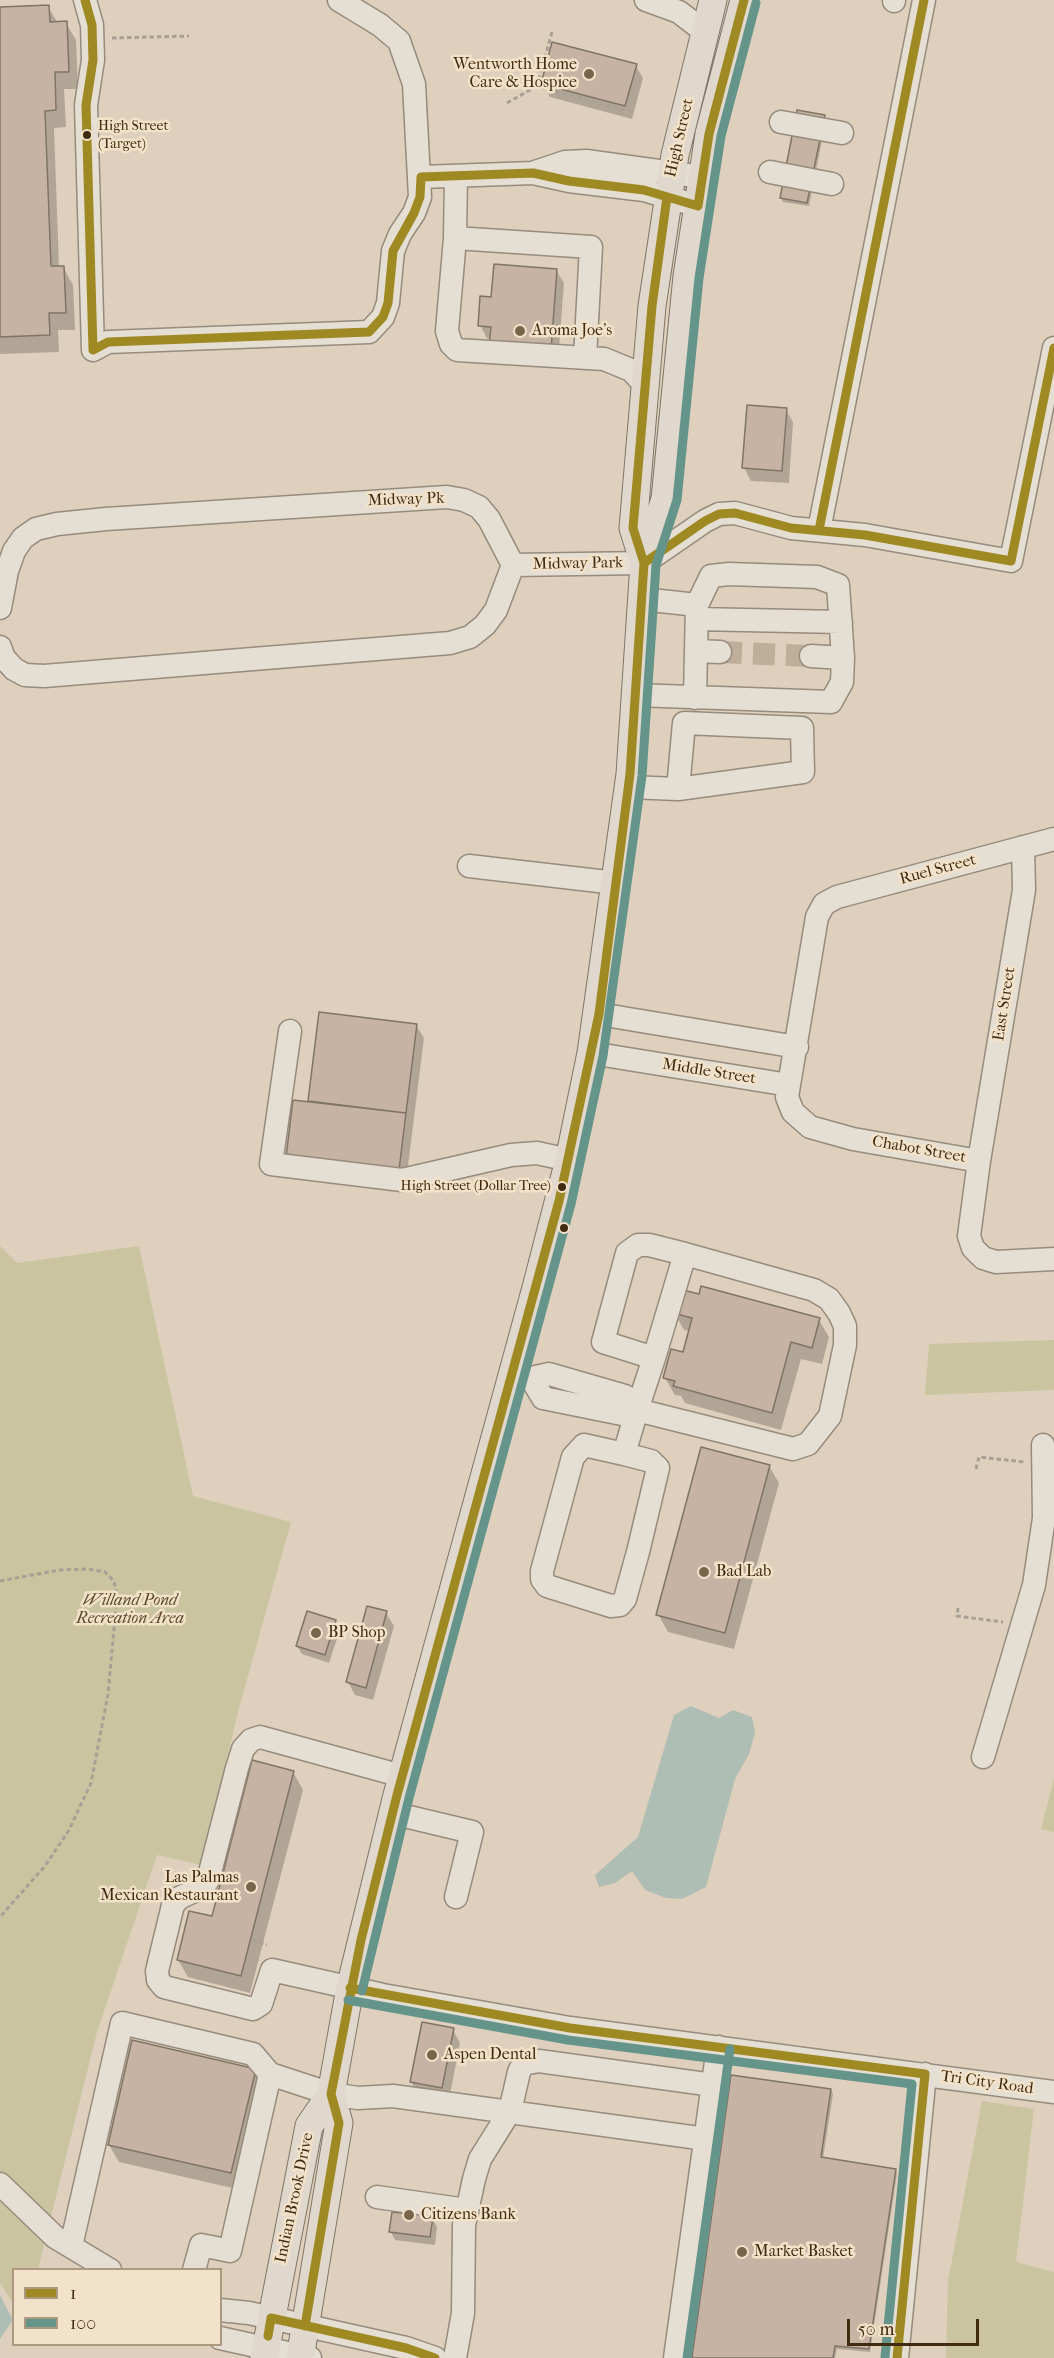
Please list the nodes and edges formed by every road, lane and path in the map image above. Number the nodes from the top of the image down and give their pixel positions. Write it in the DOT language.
graph roads {
  1 [pos="85,0"];
  2 [pos="339,0"];
  3 [pos="646,0"];
  4 [pos="714,0"];
  5 [pos="744,0"];
  6 [pos="924,0"];
  7 [pos="552,32"];
  8 [pos="705,32"];
  9 [pos="189,36"];
  10 [pos="93,38"];
  11 [pos="537,86"];
  12 [pos="507,103"];
  13 [pos="624,110"];
  14 [pos="781,122"];
  15 [pos="842,133"];
  16 [pos="770,172"];
  17 [pos="456,176"];
  18 [pos="421,177"];
  19 [pos="702,177"];
  20 [pos="670,184"];
  21 [pos="832,184"];
  22 [pos="698,206"];
  23 [pos="455,238"];
  24 [pos="1054,348"];
  25 [pos="585,358"];
  26 [pos="645,385"];
  27 [pos="819,530"];
  28 [pos="644,563"];
  29 [pos="513,565"];
  30 [pos="642,599"];
  31 [pos="0,608"];
  32 [pos="697,612"];
  33 [pos="841,622"];
  34 [pos="0,647"];
  35 [pos="696,651"];
  36 [pos="720,652"];
  37 [pos="811,656"];
  38 [pos="843,658"];
  39 [pos="635,695"];
  40 [pos="695,698"];
  41 [pos="628,787"];
  42 [pos="678,789"];
  43 [pos="1054,839"];
  44 [pos="1023,847"];
  45 [pos="469,866"];
  46 [pos="616,883"];
  47 [pos="599,1014"];
  48 [pos="290,1031"];
  49 [pos="797,1047"];
  50 [pos="591,1053"];
  51 [pos="789,1085"];
  52 [pos="569,1160"];
  53 [pos="979,1161"];
  54 [pos="686,1254"];
  55 [pos="1054,1259"];
  56 [pos="654,1358"];
  57 [pos="522,1376"];
  58 [pos="637,1410"];
  59 [pos="624,1454"];
  60 [pos="1043,1455"];
  61 [pos="976,1469"];
  62 [pos="1049,1517"];
  63 [pos="0,1581"];
  64 [pos="1044,1588"];
  65 [pos="958,1608"];
  66 [pos="1022,1625"];
  67 [pos="983,1757"];
  68 [pos="402,1776"];
  69 [pos="392,1813"];
  70 [pos="456,1896"];
  71 [pos="0,1917"];
  72 [pos="252,1940"];
  73 [pos="267,1945"];
  74 [pos="350,1988"];
  75 [pos="718,2047"];
  76 [pos="270,2074"];
  77 [pos="925,2074"];
  78 [pos="713,2085"];
  79 [pos="1054,2092"];
  80 [pos="331,2094"];
  81 [pos="510,2111"];
  82 [pos="706,2139"];
  83 [pos="0,2184"];
  84 [pos="377,2197"];
  85 [pos="467,2210"];
  86 [pos="71,2246"];
  87 [pos="107,2268"];
  88 [pos="195,2268"];
  89 [pos="222,2310"];
  90 [pos="271,2318"];
  91 [pos="305,2326"];
  92 [pos="222,2339"];
  93 [pos="265,2353"];
  94 [pos="303,2357"];
  95 [pos="435,2358"];
  96 [pos="455,2358"];
  97 [pos="675,2358"];
  98 [pos="897,2358"];
  1 -- 10 [label="street"];
  2 -- 18 [label="street"];
  3 -- 8 [label="street"];
  4 -- 8 [label="main road, High Street"];
  5 -- 19 [label="main road, High Street"];
  6 -- 27 [label="street"];
  7 -- 11 [label="path"];
  8 -- 20 [label="main road, High Street"];
  9 -- 10 [label="path"];
  10 -- 18 [label="street"];
  11 -- 12 [label="path"];
  11 -- 13 [label="path"];
  14 -- 15 [label="street"];
  16 -- 21 [label="street"];
  17 -- 18 [label="street"];
  17 -- 20 [label="street"];
  17 -- 23 [label="street"];
  19 -- 20 [label="street"];
  19 -- 22 [label="main road, High Street"];
  20 -- 22 [label="street"];
  20 -- 26 [label="main road, High Street"];
  22 -- 28 [label="main road, High Street"];
  23 -- 25 [label="street"];
  23 -- 25 [label="street"];
  24 -- 27 [label="street"];
  25 -- 26 [label="street"];
  26 -- 28 [label="main road, High Street"];
  27 -- 28 [label="street"];
  28 -- 29 [label="street, Midway Park"];
  28 -- 30 [label="main road, High Street"];
  29 -- 31 [label="street, Midway Pk"];
  29 -- 34 [label="street"];
  30 -- 32 [label="street"];
  30 -- 39 [label="main road, High Street"];
  32 -- 33 [label="street"];
  32 -- 33 [label="street"];
  32 -- 35 [label="street"];
  33 -- 38 [label="street"];
  35 -- 36 [label="street"];
  35 -- 40 [label="street"];
  37 -- 38 [label="street"];
  38 -- 40 [label="street"];
  39 -- 40 [label="street"];
  39 -- 41 [label="main road, High Street"];
  41 -- 42 [label="street"];
  41 -- 46 [label="main road, High Street"];
  42 -- 42 [label="street"];
  43 -- 44 [label="street, Ruel Street"];
  44 -- 49 [label="street, Ruel Street"];
  44 -- 53 [label="street, East Street"];
  45 -- 46 [label="street"];
  46 -- 47 [label="main road, High Street"];
  47 -- 49 [label="street"];
  47 -- 50 [label="main road, High Street"];
  48 -- 52 [label="street"];
  49 -- 51 [label="street"];
  50 -- 51 [label="street, Middle Street"];
  50 -- 52 [label="main road, High Street"];
  51 -- 53 [label="street, Chabot Street"];
  52 -- 57 [label="main road, High Street"];
  53 -- 55 [label="street, Chabot Street"];
  54 -- 56 [label="street"];
  54 -- 56 [label="street"];
  54 -- 58 [label="street"];
  56 -- 58 [label="street"];
  57 -- 58 [label="street"];
  57 -- 68 [label="main road, High Street"];
  58 -- 59 [label="street"];
  59 -- 59 [label="street"];
  60 -- 61 [label="path"];
  60 -- 62 [label="street"];
  62 -- 64 [label="street"];
  63 -- 71 [label="path"];
  64 -- 66 [label="street"];
  65 -- 66 [label="path"];
  66 -- 67 [label="street"];
  68 -- 69 [label="main road, High Street"];
  68 -- 74 [label="street, Tri City Road"];
  69 -- 70 [label="street"];
  69 -- 74 [label="main road, High Street"];
  72 -- 73 [label="path"];
  74 -- 75 [label="street, Tri City Road"];
  74 -- 80 [label="main road, High Street"];
  75 -- 77 [label="street, Tri City Road"];
  75 -- 78 [label="street"];
  76 -- 80 [label="street"];
  76 -- 86 [label="street"];
  76 -- 88 [label="street"];
  77 -- 79 [label="street, Tri City Road"];
  77 -- 98 [label="street"];
  78 -- 81 [label="street"];
  78 -- 82 [label="street"];
  80 -- 81 [label="street"];
  80 -- 90 [label="main road, Indian Brook Drive"];
  80 -- 91 [label="main road, Indian Brook Drive"];
  81 -- 82 [label="street"];
  81 -- 85 [label="street"];
  82 -- 97 [label="street"];
  83 -- 86 [label="street"];
  84 -- 85 [label="street"];
  85 -- 96 [label="street"];
  86 -- 87 [label="street"];
  89 -- 90 [label="street"];
  90 -- 91 [label="street"];
  90 -- 93 [label="main road, Indian Brook Drive"];
  91 -- 94 [label="main road, Indian Brook Drive"];
  91 -- 95 [label="street"];
  92 -- 93 [label="street"];
  93 -- 94 [label="street"];
}
